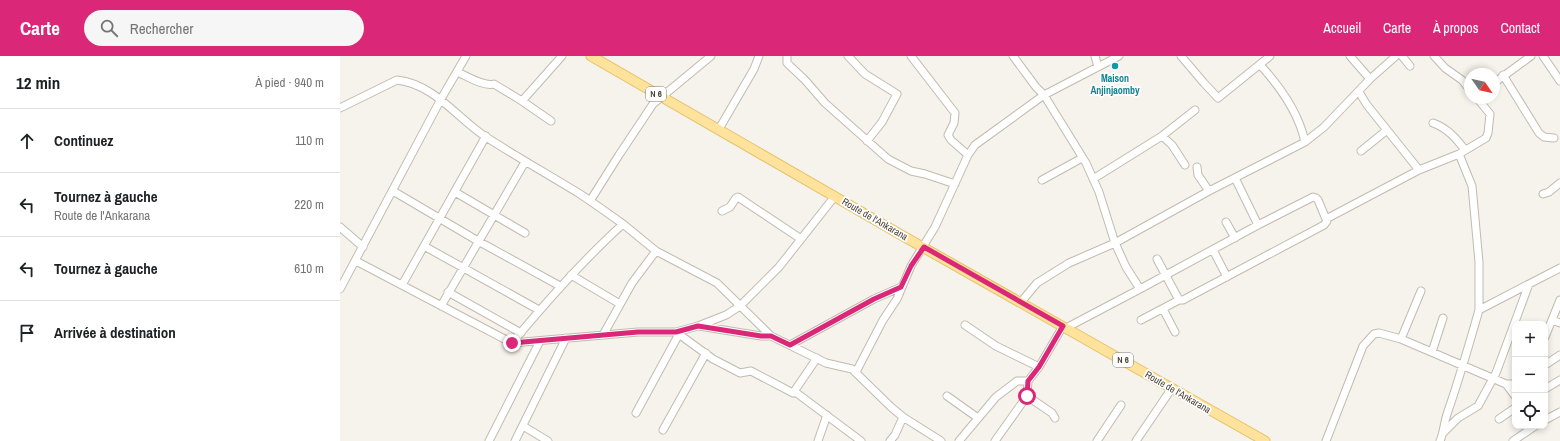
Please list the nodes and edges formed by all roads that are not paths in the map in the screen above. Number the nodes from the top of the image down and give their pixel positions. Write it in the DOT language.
graph roads {
  1 [pos="466,56"];
  2 [pos="562,56"];
  3 [pos="591,56"];
  4 [pos="711,56"];
  5 [pos="759,56"];
  6 [pos="787,56"];
  7 [pos="848,56"];
  8 [pos="911,56"];
  9 [pos="1013,56"];
  10 [pos="1095,56"];
  11 [pos="1119,56"];
  12 [pos="1181,56"];
  13 [pos="1270,56"];
  14 [pos="1350,56"];
  15 [pos="1396,56"];
  16 [pos="1402,56"];
  17 [pos="1434,56"];
  18 [pos="1531,56"];
  19 [pos="1543,56"];
  20 [pos="1259,65"];
  21 [pos="1410,66"];
  22 [pos="1098,67"];
  23 [pos="457,72"];
  24 [pos="1503,75"];
  25 [pos="1500,77"];
  26 [pos="1370,79"];
  27 [pos="1560,81"];
  28 [pos="1464,82"];
  29 [pos="1359,92"];
  30 [pos="1044,95"];
  31 [pos="662,97"];
  32 [pos="441,99"];
  33 [pos="522,101"];
  34 [pos="1482,104"];
  35 [pos="340,108"];
  36 [pos="1195,110"];
  37 [pos="551,121"];
  38 [pos="1433,123"];
  39 [pos="719,129"];
  40 [pos="1387,130"];
  41 [pos="486,136"];
  42 [pos="1162,136"];
  43 [pos="1554,138"];
  44 [pos="867,141"];
  45 [pos="1305,142"];
  46 [pos="1361,151"];
  47 [pos="1462,152"];
  48 [pos="968,155"];
  49 [pos="1082,158"];
  50 [pos="525,162"];
  51 [pos="1185,165"];
  52 [pos="1197,167"];
  53 [pos="1419,170"];
  54 [pos="1093,178"];
  55 [pos="1235,178"];
  56 [pos="1042,180"];
  57 [pos="1560,183"];
  58 [pos="955,184"];
  59 [pos="393,191"];
  60 [pos="1209,191"];
  61 [pos="455,192"];
  62 [pos="1542,194"];
  63 [pos="835,196"];
  64 [pos="590,201"];
  65 [pos="722,211"];
  66 [pos="494,214"];
  67 [pos="440,218"];
  68 [pos="1326,218"];
  69 [pos="1226,222"];
  70 [pos="623,224"];
  71 [pos="1258,225"];
  72 [pos="340,226"];
  73 [pos="525,233"];
  74 [pos="1235,238"];
  75 [pos="801,239"];
  76 [pos="478,241"];
  77 [pos="1115,242"];
  78 [pos="424,246"];
  79 [pos="363,247"];
  80 [pos="924,247"];
  81 [pos="1213,250"];
  82 [pos="656,251"];
  83 [pos="1157,259"];
  84 [pos="356,261"];
  85 [pos="462,268"];
  86 [pos="1560,268"];
  87 [pos="572,275"];
  88 [pos="1166,276"];
  89 [pos="1227,277"];
  90 [pos="343,278"];
  91 [pos="1529,284"];
  92 [pos="402,285"];
  93 [pos="560,286"];
  94 [pos="901,287"];
  95 [pos="340,289"];
  96 [pos="1140,289"];
  97 [pos="1421,291"];
  98 [pos="448,292"];
  99 [pos="1179,300"];
  100 [pos="1560,300"];
  101 [pos="1021,302"];
  102 [pos="620,304"];
  103 [pos="441,306"];
  104 [pos="740,306"];
  105 [pos="1163,309"];
  106 [pos="539,310"];
  107 [pos="1479,310"];
  108 [pos="1444,318"];
  109 [pos="1141,320"];
  110 [pos="1552,320"];
  111 [pos="1560,323"];
  112 [pos="965,325"];
  113 [pos="698,326"];
  114 [pos="1064,327"];
  115 [pos="1548,330"];
  116 [pos="1175,332"];
  117 [pos="521,333"];
  118 [pos="677,333"];
  119 [pos="603,335"];
  120 [pos="771,336"];
  121 [pos="566,338"];
  122 [pos="1401,339"];
  123 [pos="540,340"];
  124 [pos="512,343"];
  125 [pos="790,345"];
  126 [pos="1432,352"];
  127 [pos="706,353"];
  128 [pos="1560,355"];
  129 [pos="817,358"];
  130 [pos="1548,363"];
  131 [pos="1464,365"];
  132 [pos="1039,367"];
  133 [pos="856,372"];
  134 [pos="1493,378"];
  135 [pos="1560,380"];
  136 [pos="1028,381"];
  137 [pos="1506,384"];
  138 [pos="1512,384"];
  139 [pos="1548,387"];
  140 [pos="1172,388"];
  141 [pos="794,391"];
  142 [pos="1513,393"];
  143 [pos="947,396"];
  144 [pos="1027,396"];
  145 [pos="1121,405"];
  146 [pos="1512,410"];
  147 [pos="1560,412"];
  148 [pos="636,413"];
  149 [pos="827,415"];
  150 [pos="903,417"];
  151 [pos="978,418"];
  152 [pos="1055,418"];
  153 [pos="1548,418"];
  154 [pos="1499,419"];
  155 [pos="523,426"];
  156 [pos="1531,429"];
  157 [pos="664,430"];
  158 [pos="1444,432"];
  159 [pos="489,441"];
  160 [pos="515,441"];
  161 [pos="548,441"];
  162 [pos="818,441"];
  163 [pos="861,441"];
  164 [pos="890,441"];
  165 [pos="941,441"];
  166 [pos="959,441"];
  167 [pos="995,441"];
  168 [pos="1097,441"];
  169 [pos="1136,441"];
  170 [pos="1265,441"];
  171 [pos="1326,441"];
  172 [pos="1440,441"];
  173 [pos="1513,441"];
  1 -- 23 [label="street"];
  2 -- 33 [label="street"];
  3 -- 31 [label="main road, Route de l'Ankarana / N 6"];
  4 -- 31 [label="street"];
  5 -- 39 [label="street"];
  6 -- 44 [label="street"];
  7 -- 44 [label="street"];
  8 -- 48 [label="street"];
  9 -- 30 [label="street"];
  10 -- 22 [label="street"];
  11 -- 22 [label="street"];
  12 -- 20 [label="street"];
  13 -- 20 [label="street"];
  14 -- 26 [label="street"];
  15 -- 26 [label="street"];
  16 -- 21 [label="street"];
  17 -- 28 [label="street"];
  18 -- 24 [label="street"];
  19 -- 27 [label="street"];
  20 -- 45 [label="street"];
  22 -- 30 [label="street"];
  23 -- 32 [label="street"];
  23 -- 33 [label="street"];
  24 -- 25 [label="street"];
  24 -- 43 [label="street"];
  26 -- 29 [label="street"];
  29 -- 40 [label="street"];
  29 -- 45 [label="street"];
  30 -- 48 [label="street"];
  30 -- 49 [label="street"];
  31 -- 39 [label="main road, Route de l'Ankarana / N 6"];
  31 -- 64 [label="street"];
  32 -- 35 [label="street"];
  32 -- 41 [label="street"];
  32 -- 59 [label="street"];
  33 -- 37 [label="street"];
  34 -- 47 [label="street"];
  36 -- 42 [label="street"];
  38 -- 47 [label="street"];
  39 -- 63 [label="main road, Route de l'Ankarana / N 6"];
  40 -- 46 [label="street"];
  40 -- 53 [label="street"];
  41 -- 50 [label="street"];
  41 -- 61 [label="street"];
  42 -- 51 [label="street"];
  42 -- 54 [label="street"];
  44 -- 58 [label="street"];
  45 -- 55 [label="street"];
  47 -- 53 [label="street"];
  47 -- 107 [label="street"];
  48 -- 58 [label="street"];
  49 -- 54 [label="street"];
  49 -- 56 [label="street"];
  50 -- 64 [label="street"];
  50 -- 66 [label="street"];
  52 -- 60 [label="street"];
  53 -- 68 [label="street"];
  54 -- 77 [label="street"];
  55 -- 60 [label="street"];
  55 -- 71 [label="street"];
  57 -- 62 [label="street"];
  58 -- 80 [label="street"];
  59 -- 67 [label="street"];
  59 -- 79 [label="street"];
  60 -- 77 [label="street"];
  61 -- 66 [label="street"];
  61 -- 67 [label="street"];
  63 -- 75 [label="street"];
  63 -- 80 [label="main road, Route de l'Ankarana / N 6"];
  64 -- 70 [label="street"];
  65 -- 75 [label="street"];
  66 -- 73 [label="street"];
  66 -- 76 [label="street"];
  67 -- 76 [label="street"];
  67 -- 78 [label="street"];
  68 -- 71 [label="street"];
  68 -- 89 [label="street"];
  69 -- 74 [label="street"];
  70 -- 82 [label="street"];
  70 -- 87 [label="street"];
  71 -- 74 [label="street"];
  72 -- 79 [label="street"];
  74 -- 81 [label="street"];
  75 -- 104 [label="street"];
  76 -- 85 [label="street"];
  76 -- 93 [label="street"];
  77 -- 96 [label="street"];
  77 -- 101 [label="street"];
  78 -- 85 [label="street"];
  78 -- 92 [label="street"];
  79 -- 84 [label="street"];
  80 -- 94 [label="street"];
  80 -- 101 [label="main road, Route de l'Ankarana / N 6"];
  81 -- 88 [label="street"];
  81 -- 89 [label="street"];
  82 -- 102 [label="street"];
  82 -- 104 [label="street"];
  83 -- 88 [label="street"];
  84 -- 90 [label="street"];
  84 -- 92 [label="street"];
  85 -- 98 [label="street"];
  85 -- 106 [label="street"];
  86 -- 91 [label="street"];
  87 -- 93 [label="street"];
  87 -- 102 [label="street"];
  88 -- 96 [label="street"];
  88 -- 99 [label="street"];
  89 -- 99 [label="street"];
  90 -- 95 [label="street"];
  91 -- 107 [label="street"];
  91 -- 134 [label="street"];
  92 -- 103 [label="street"];
  93 -- 106 [label="street"];
  94 -- 125 [label="street"];
  94 -- 133 [label="street"];
  96 -- 114 [label="street"];
  97 -- 122 [label="street"];
  98 -- 103 [label="street"];
  98 -- 117 [label="street"];
  99 -- 105 [label="street"];
  100 -- 110 [label="street"];
  101 -- 114 [label="main road, Route de l'Ankarana / N 6"];
  102 -- 119 [label="street"];
  103 -- 124 [label="street"];
  104 -- 113 [label="street"];
  104 -- 120 [label="street"];
  105 -- 109 [label="street"];
  105 -- 116 [label="street"];
  106 -- 117 [label="street"];
  107 -- 131 [label="street"];
  108 -- 126 [label="street"];
  110 -- 111 [label="street"];
  110 -- 115 [label="street"];
  112 -- 132 [label="street"];
  113 -- 118 [label="street"];
  113 -- 120 [label="street"];
  114 -- 132 [label="street"];
  114 -- 140 [label="main road, Route de l'Ankarana / N 6"];
  117 -- 124 [label="street"];
  118 -- 119 [label="street"];
  118 -- 127 [label="street"];
  118 -- 148 [label="street"];
  119 -- 121 [label="street"];
  120 -- 125 [label="street"];
  121 -- 123 [label="street"];
  121 -- 155 [label="street"];
  122 -- 126 [label="street"];
  122 -- 171 [label="street"];
  123 -- 124 [label="street"];
  123 -- 159 [label="street"];
  125 -- 129 [label="street"];
  126 -- 131 [label="street"];
  127 -- 141 [label="street"];
  127 -- 157 [label="street"];
  128 -- 130 [label="street"];
  129 -- 133 [label="street"];
  129 -- 141 [label="street"];
  131 -- 134 [label="street"];
  131 -- 158 [label="street"];
  132 -- 136 [label="street"];
  133 -- 150 [label="street"];
  134 -- 137 [label="street"];
  134 -- 158 [label="street"];
  135 -- 139 [label="street"];
  136 -- 144 [label="street"];
  136 -- 151 [label="street"];
  137 -- 138 [label="street"];
  137 -- 142 [label="street"];
  140 -- 169 [label="street"];
  140 -- 170 [label="main road, Route de l'Ankarana / N 6"];
  141 -- 149 [label="street"];
  143 -- 151 [label="street"];
  144 -- 152 [label="street"];
  144 -- 167 [label="street"];
  145 -- 168 [label="street"];
  146 -- 154 [label="street"];
  147 -- 153 [label="street"];
  149 -- 162 [label="street"];
  149 -- 163 [label="street"];
  150 -- 164 [label="street"];
  150 -- 165 [label="street"];
  151 -- 166 [label="street"];
  155 -- 160 [label="street"];
  155 -- 161 [label="street"];
  156 -- 173 [label="street"];
  158 -- 172 [label="street"];
}
